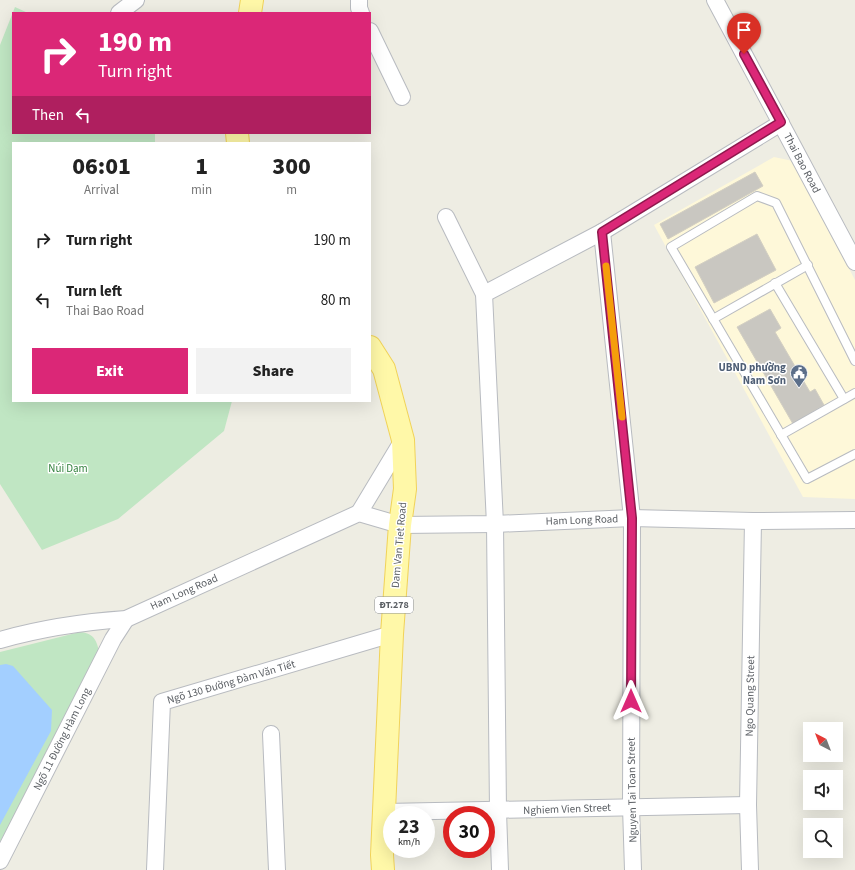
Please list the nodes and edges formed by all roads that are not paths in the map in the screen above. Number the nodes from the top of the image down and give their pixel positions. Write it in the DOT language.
graph roads {
  1 [pos="136,0"];
  2 [pos="252,0"];
  3 [pos="359,0"];
  4 [pos="715,0"];
  5 [pos="120,12"];
  6 [pos="250,12"];
  7 [pos="361,12"];
  8 [pos="371,33"];
  9 [pos="402,97"];
  10 [pos="781,122"];
  11 [pos="446,217"];
  12 [pos="602,232"];
  13 [pos="855,262"];
  14 [pos="808,265"];
  15 [pos="775,283"];
  16 [pos="484,294"];
  17 [pos="713,318"];
  18 [pos="371,349"];
  19 [pos="855,361"];
  20 [pos="855,393"];
  21 [pos="844,399"];
  22 [pos="781,435"];
  23 [pos="403,440"];
  24 [pos="855,454"];
  25 [pos="359,513"];
  26 [pos="632,518"];
  27 [pos="855,520"];
  28 [pos="753,521"];
  29 [pos="495,524"];
  30 [pos="400,525"];
  31 [pos="126,618"];
  32 [pos="392,634"];
  33 [pos="0,640"];
  34 [pos="271,734"];
  35 [pos="748,805"];
  36 [pos="385,806"];
  37 [pos="631,807"];
  38 [pos="498,811"];
  39 [pos="435,812"];
  40 [pos="383,858"];
  41 [pos="0,861"];
  42 [pos="155,870"];
  43 [pos="277,870"];
  44 [pos="383,870"];
  45 [pos="500,870"];
  46 [pos="633,870"];
  47 [pos="750,870"];
  1 -- 5 [label="street"];
  2 -- 6 [label="main road"];
  3 -- 7 [label="street"];
  4 -- 10 [label="street, Thai Bao Road"];
  8 -- 9 [label="street"];
  10 -- 12 [label="street"];
  10 -- 13 [label="street, Thai Bao Road"];
  11 -- 16 [label="street"];
  12 -- 16 [label="street"];
  12 -- 26 [label="street, Nguyen Tai Toan Street"];
  14 -- 15 [label="lane"];
  14 -- 17 [label="lane"];
  14 -- 19 [label="lane"];
  15 -- 17 [label="lane"];
  15 -- 21 [label="lane"];
  16 -- 29 [label="street"];
  17 -- 22 [label="lane"];
  18 -- 23 [label="main road, Dam Van Tiet Road / ĐT.278"];
  20 -- 21 [label="lane"];
  21 -- 22 [label="lane"];
  22 -- 24 [label="lane"];
  23 -- 25 [label="street"];
  23 -- 30 [label="main road, Dam Van Tiet Road / ĐT.278"];
  25 -- 30 [label="street, Ham Long Road"];
  25 -- 31 [label="street, Ham Long Road"];
  26 -- 28 [label="street, Ham Long Road"];
  26 -- 29 [label="street, Ham Long Road"];
  26 -- 37 [label="street, Nguyen Tai Toan Street"];
  27 -- 28 [label="street, Ham Long Road"];
  28 -- 35 [label="street, Ngo Quang Street"];
  29 -- 30 [label="street, Ham Long Road"];
  29 -- 38 [label="street"];
  30 -- 32 [label="main road, Dam Van Tiet Road / ĐT.278"];
  31 -- 33 [label="street, Ham Long Road"];
  31 -- 41 [label="street, Ngõ 11 Đường Hàm Long"];
  32 -- 36 [label="main road, Dam Van Tiet Road / ĐT.278"];
  32 -- 42 [label="street, Ngõ 130 Đường Đàm Văn Tiết"];
  34 -- 43 [label="street"];
  35 -- 37 [label="street, Nghiem Vien Street"];
  35 -- 47 [label="street, Ngo Quang Street"];
  37 -- 38 [label="street, Nghiem Vien Street"];
  37 -- 46 [label="street, Nguyen Tai Toan Street"];
  38 -- 39 [label="street, Nghiem Vien Street"];
  38 -- 45 [label="street"];
  40 -- 44 [label="main road, Dam Van Tiet Road / ĐT.278"];
}
